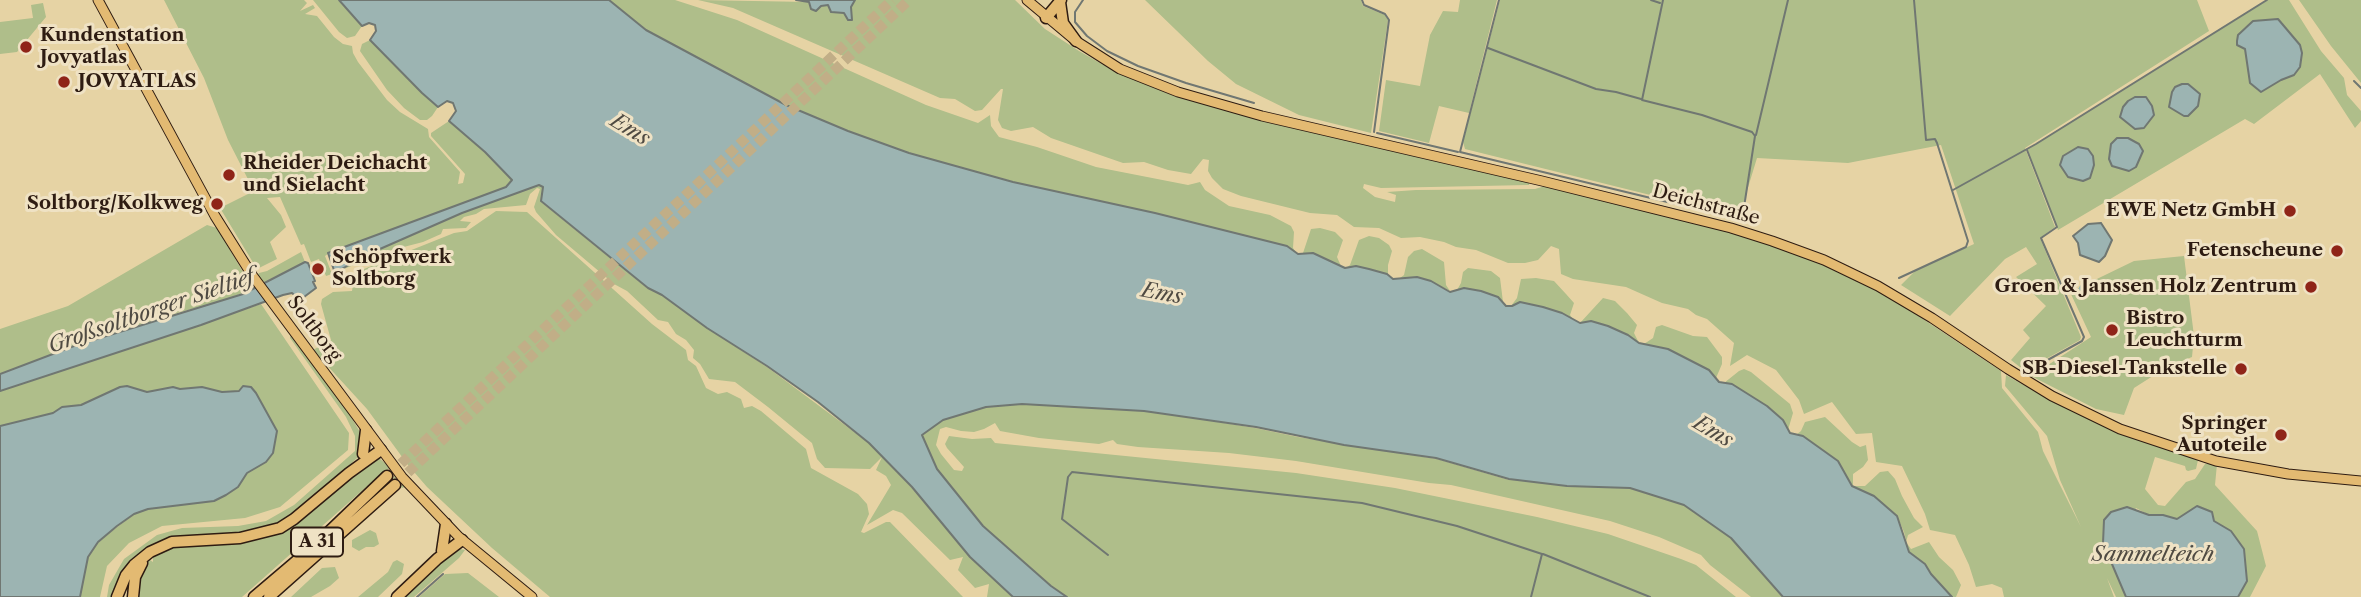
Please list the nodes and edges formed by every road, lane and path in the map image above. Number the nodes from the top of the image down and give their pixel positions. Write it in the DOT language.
graph roads {
  1 [pos="98,0"];
  2 [pos="1027,0"];
  3 [pos="1061,1"];
  4 [pos="1046,18"];
  5 [pos="1076,41"];
  6 [pos="366,430"];
  7 [pos="379,448"];
  8 [pos="363,454"];
  9 [pos="349,472"];
  10 [pos="2361,481"];
  11 [pos="446,524"];
  12 [pos="460,538"];
  13 [pos="150,552"];
  14 [pos="440,555"];
  15 [pos="117,597"];
  16 [pos="133,597"];
  17 [pos="254,597"];
  18 [pos="269,597"];
  19 [pos="397,597"];
  20 [pos="532,597"];
  1 -- 6 [label="main road, Soltborg"];
  2 -- 4 [label="main road, Deichstraße"];
  3 -- 4 [label="highway"];
  3 -- 5 [label="highway"];
  4 -- 5 [label="main road, Deichstraße"];
  5 -- 10 [label="main road, Deichstraße"];
  6 -- 7 [label="main road, Soltborg"];
  6 -- 8 [label="highway"];
  7 -- 8 [label="highway"];
  7 -- 9 [label="highway"];
  7 -- 11 [label="main road, Soltborg"];
  8 -- 9 [label="highway"];
  9 -- 13 [label="highway"];
  11 -- 12 [label="main road, Soltborg"];
  11 -- 14 [label="highway"];
  12 -- 14 [label="highway"];
  12 -- 20 [label="main road, Soltborg"];
  13 -- 15 [label="highway"];
  13 -- 16 [label="highway"];
  14 -- 19 [label="highway"];
  17 -- 18 [label="highway, A 31"];
}
